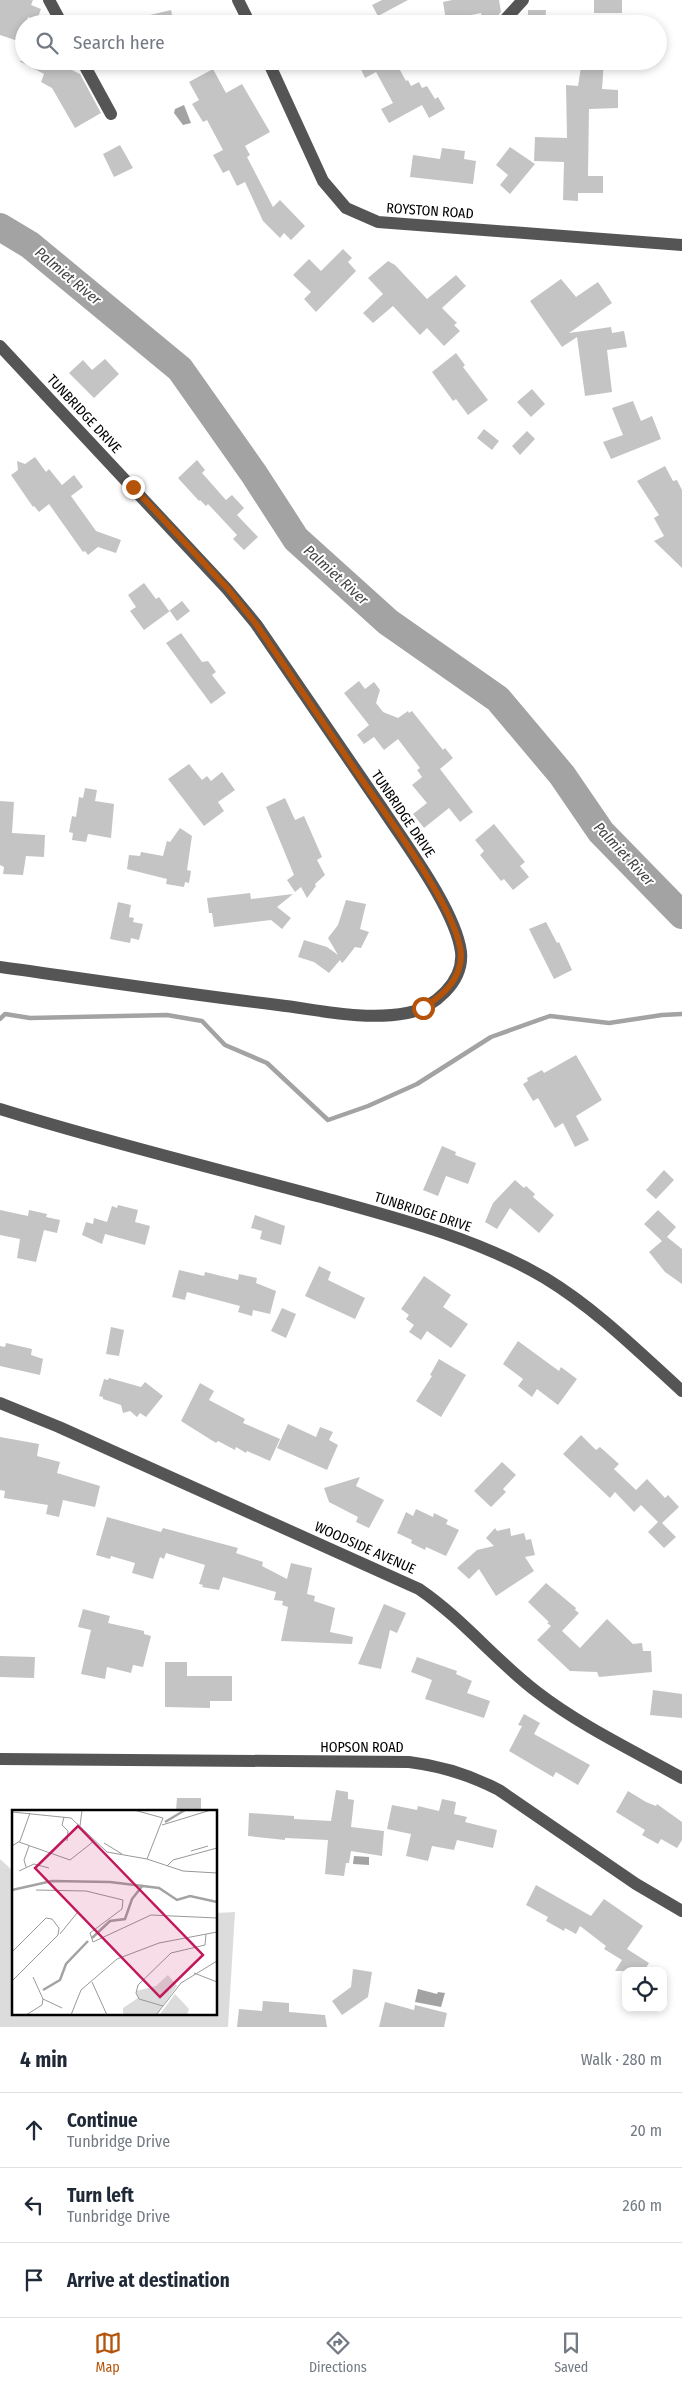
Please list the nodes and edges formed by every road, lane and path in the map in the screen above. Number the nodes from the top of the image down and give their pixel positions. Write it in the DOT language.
graph roads {
  1 [pos="49,0"];
  2 [pos="238,0"];
  3 [pos="523,0"];
  4 [pos="57,15"];
  5 [pos="246,15"];
  6 [pos="509,15"];
  7 [pos="87,70"];
  8 [pos="272,70"];
  9 [pos="111,114"];
  10 [pos="682,245"];
  11 [pos="0,346"];
  12 [pos="0,967"];
  13 [pos="0,1109"];
  14 [pos="682,1391"];
  15 [pos="0,1403"];
  16 [pos="0,1759"];
  17 [pos="682,1778"];
  18 [pos="682,1911"];
  1 -- 4 [label="street"];
  2 -- 5 [label="street"];
  3 -- 6 [label="street"];
  7 -- 9 [label="street"];
  8 -- 10 [label="street, ROYSTON ROAD"];
  11 -- 12 [label="street, TUNBRIDGE DRIVE"];
  13 -- 14 [label="street, TUNBRIDGE DRIVE"];
  15 -- 17 [label="street, WOODSIDE AVENUE"];
  16 -- 18 [label="street, HOPSON ROAD"];
}
